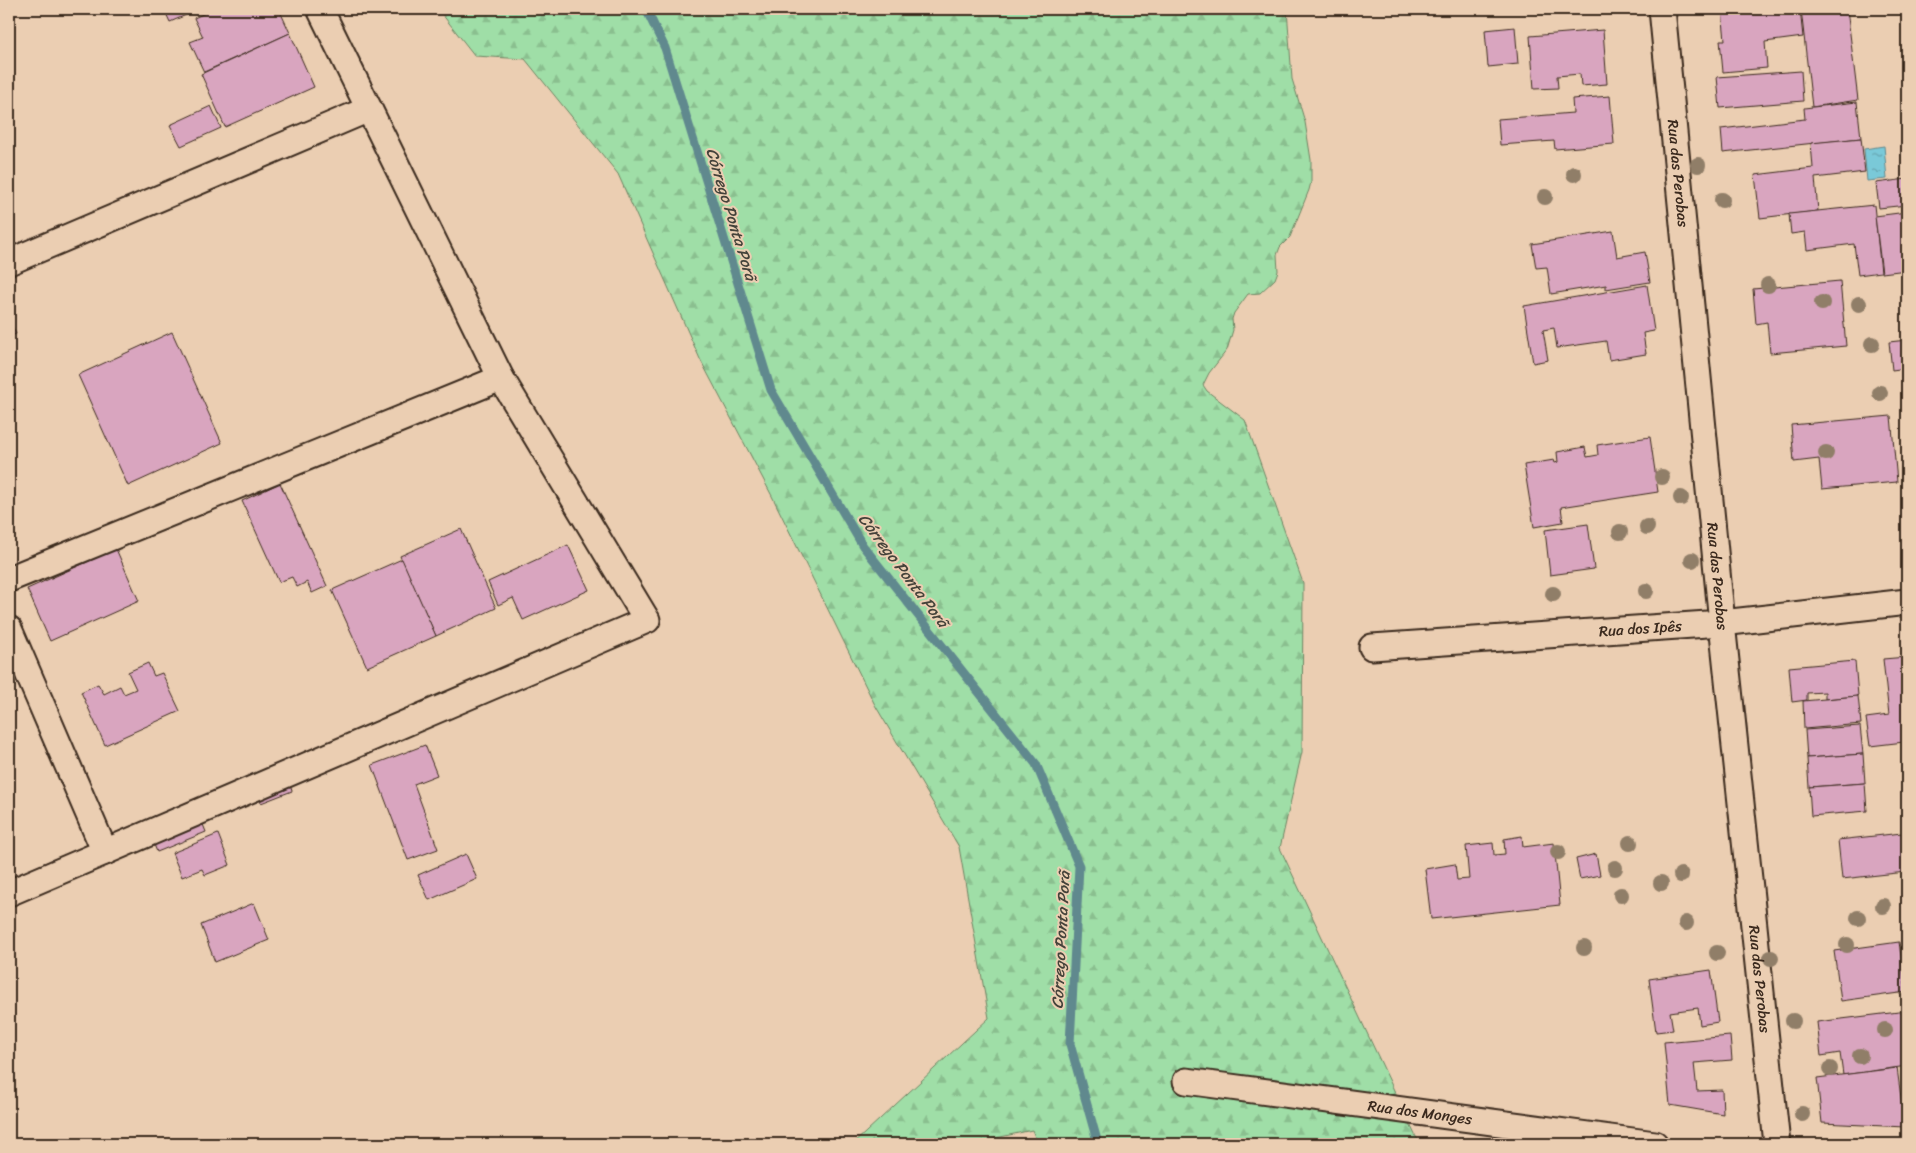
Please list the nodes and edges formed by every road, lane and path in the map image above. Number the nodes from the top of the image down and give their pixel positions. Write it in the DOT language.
graph roads {
  1 [pos="320,9"];
  2 [pos="1662,9"];
  3 [pos="369,109"];
  4 [pos="9,262"];
  5 [pos="501,378"];
  6 [pos="9,579"];
  7 [pos="1907,602"];
  8 [pos="1722,623"];
  9 [pos="9,629"];
  10 [pos="1372,647"];
  11 [pos="105,852"];
  12 [pos="9,893"];
  13 [pos="1186,1081"];
  14 [pos="1655,1144"];
  15 [pos="1778,1144"];
  1 -- 3 [label="street"];
  2 -- 8 [label="street, Rua das Perobas"];
  3 -- 4 [label="street"];
  3 -- 5 [label="street"];
  5 -- 6 [label="street"];
  5 -- 11 [label="street"];
  7 -- 8 [label="street, Rua dos Ipês"];
  8 -- 10 [label="street, Rua dos Ipês"];
  8 -- 15 [label="street, Rua das Perobas"];
  9 -- 11 [label="street"];
  11 -- 12 [label="street"];
  13 -- 14 [label="street, Rua dos Monges"];
}
